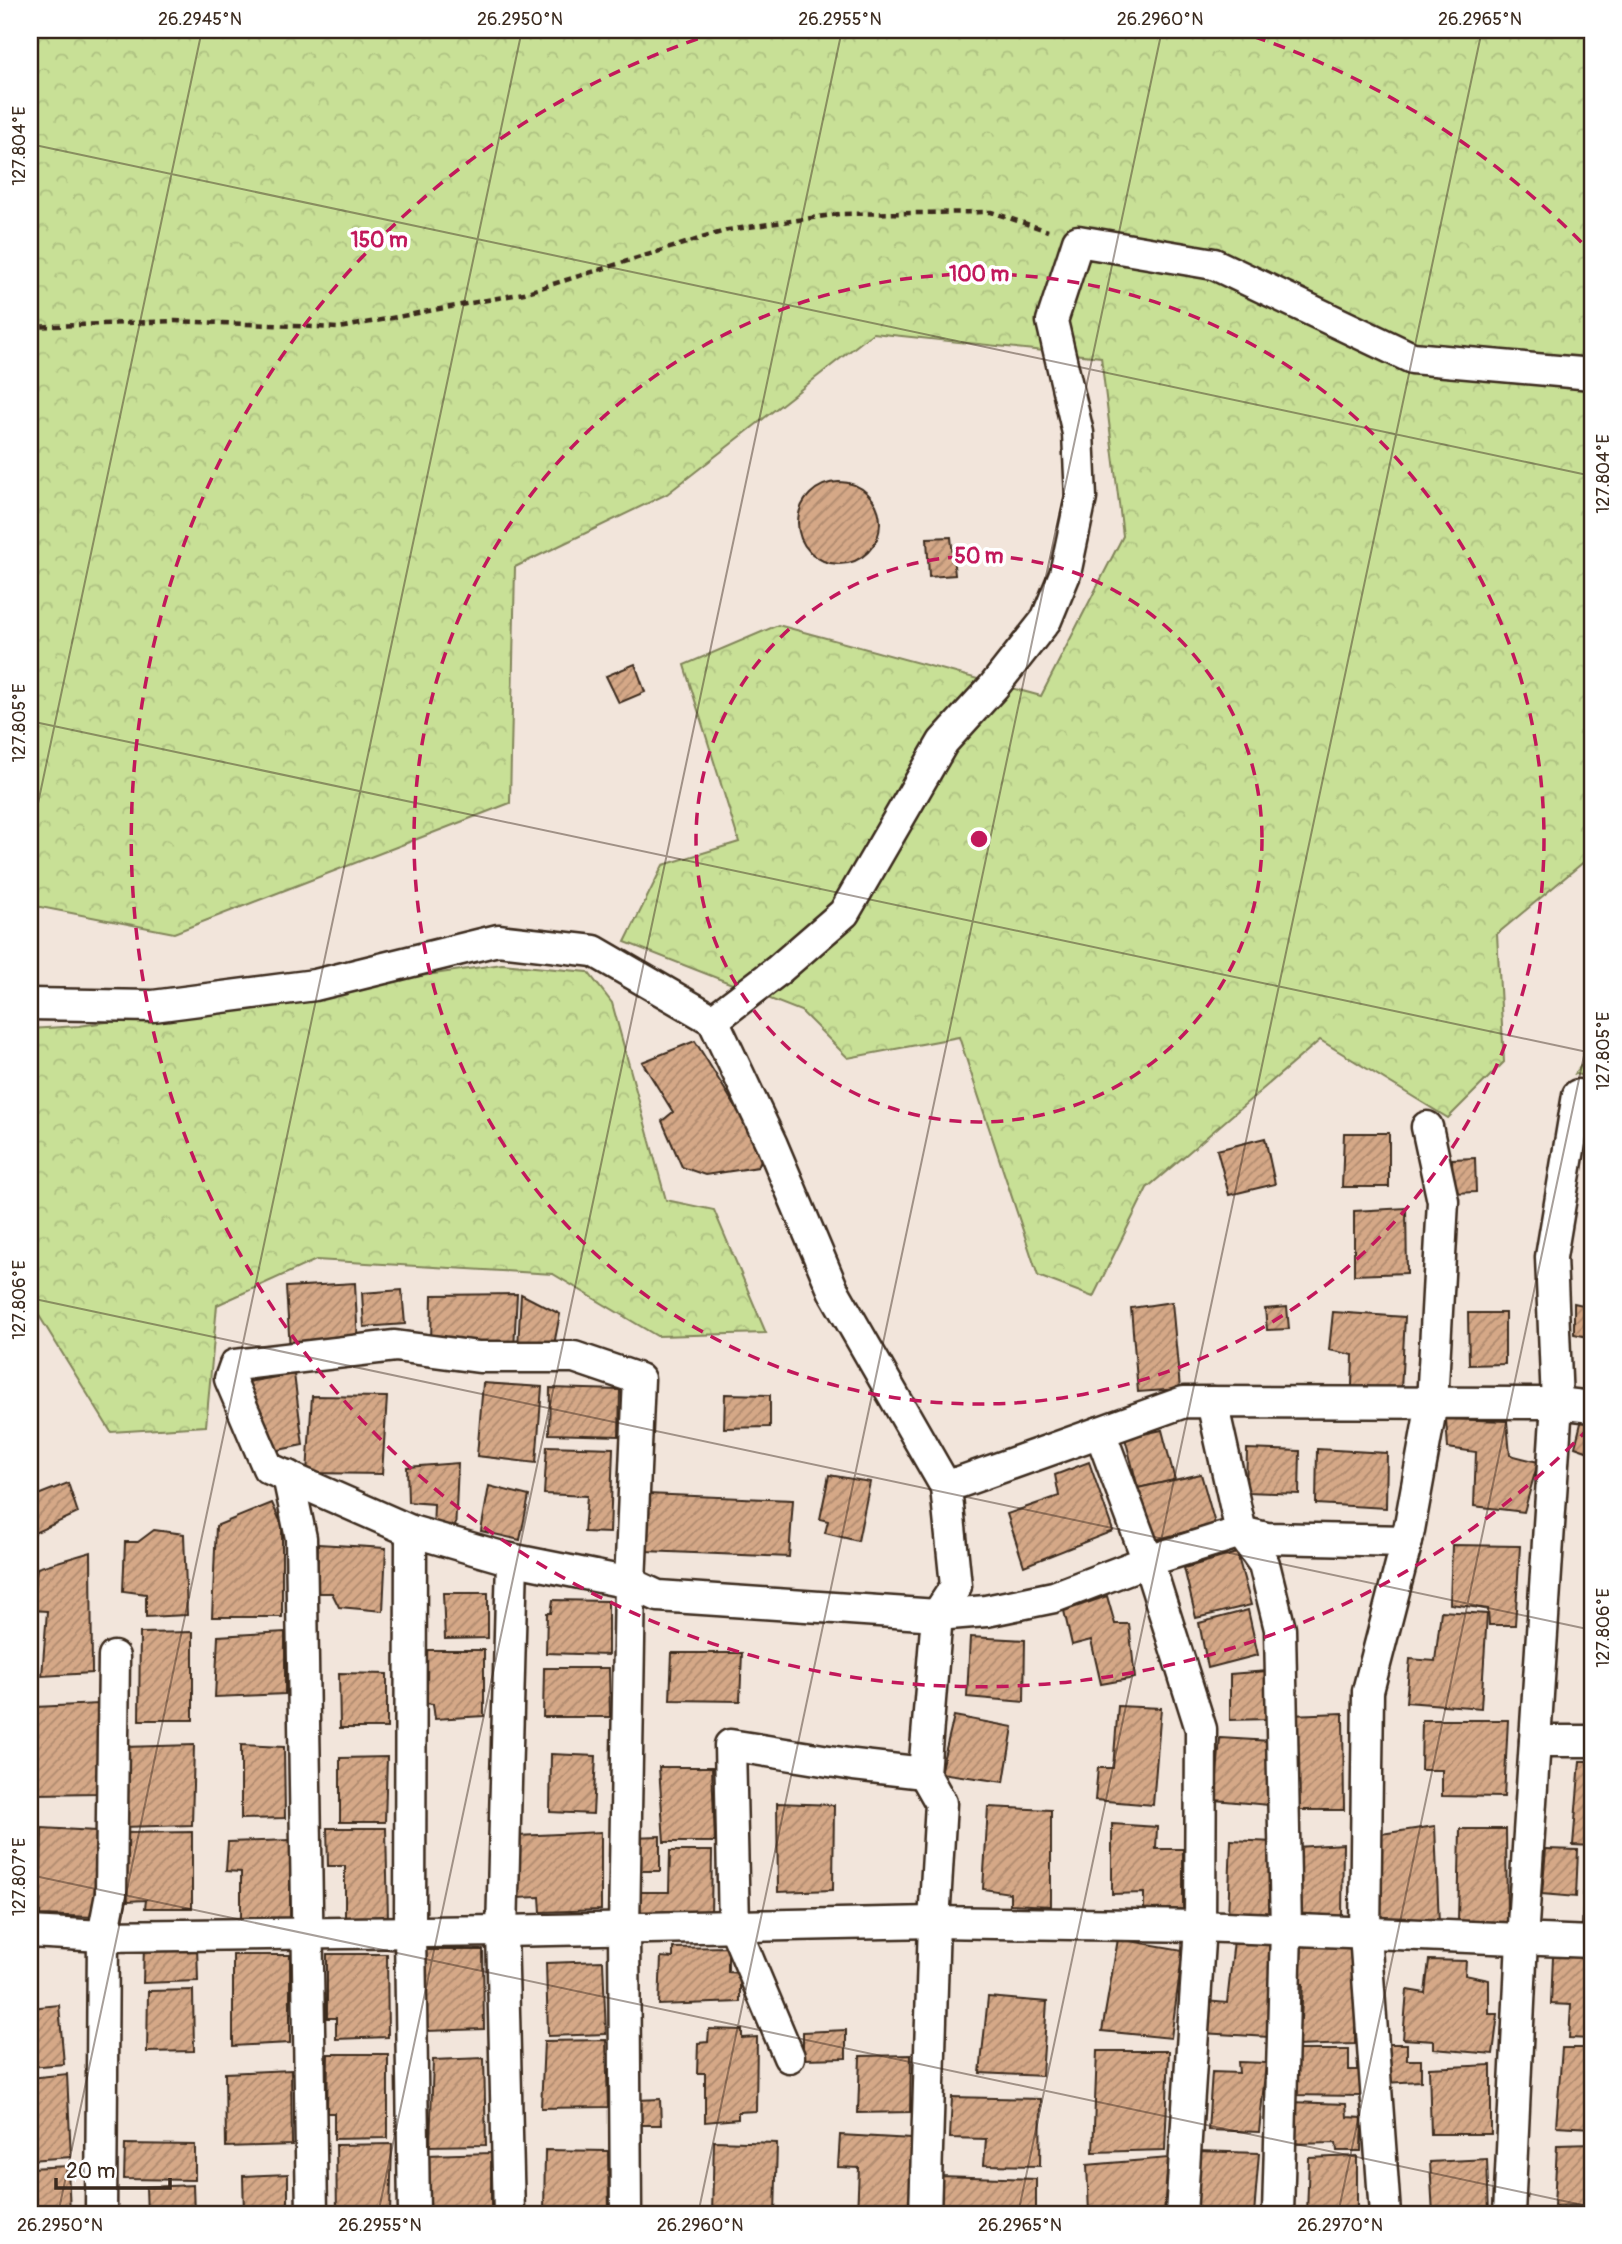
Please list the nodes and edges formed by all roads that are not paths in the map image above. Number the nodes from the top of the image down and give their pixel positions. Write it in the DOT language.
graph roads {
  1 [pos="1592,374"];
  2 [pos="30,1004"];
  3 [pos="713,1020"];
  4 [pos="1578,1095"];
  5 [pos="1427,1127"];
  6 [pos="1212,1402"];
  7 [pos="1432,1403"];
  8 [pos="1557,1403"];
  9 [pos="1592,1407"];
  10 [pos="1100,1432"];
  11 [pos="288,1476"];
  12 [pos="946,1487"];
  13 [pos="411,1531"];
  14 [pos="1241,1532"];
  15 [pos="1407,1541"];
  16 [pos="512,1560"];
  17 [pos="1148,1561"];
  18 [pos="630,1583"];
  19 [pos="937,1615"];
  20 [pos="114,1657"];
  21 [pos="1535,1741"];
  22 [pos="1592,1741"];
  23 [pos="923,1773"];
  24 [pos="933,1922"];
  25 [pos="734,1926"];
  26 [pos="1200,1926"];
  27 [pos="624,1928"];
  28 [pos="1286,1930"];
  29 [pos="502,1931"];
  30 [pos="30,1932"];
  31 [pos="410,1933"];
  32 [pos="307,1934"];
  33 [pos="1365,1934"];
  34 [pos="103,1936"];
  35 [pos="1522,1940"];
  36 [pos="1592,1942"];
  37 [pos="789,2057"];
  38 [pos="101,2214"];
  39 [pos="312,2214"];
  40 [pos="414,2214"];
  41 [pos="509,2214"];
  42 [pos="626,2214"];
  43 [pos="925,2214"];
  44 [pos="1181,2214"];
  45 [pos="1278,2214"];
  46 [pos="1385,2214"];
  47 [pos="1510,2214"];
  1 -- 3 [label="street"];
  2 -- 3 [label="street"];
  3 -- 12 [label="street"];
  4 -- 8 [label="street"];
  5 -- 7 [label="street"];
  6 -- 7 [label="street"];
  6 -- 10 [label="street"];
  6 -- 14 [label="street"];
  7 -- 8 [label="street"];
  7 -- 15 [label="street"];
  8 -- 9 [label="street"];
  8 -- 21 [label="street"];
  10 -- 12 [label="street"];
  10 -- 17 [label="street"];
  11 -- 13 [label="street"];
  11 -- 18 [label="street"];
  11 -- 32 [label="street"];
  12 -- 19 [label="street"];
  13 -- 16 [label="street"];
  13 -- 31 [label="street"];
  14 -- 15 [label="street"];
  14 -- 17 [label="street"];
  14 -- 28 [label="street"];
  15 -- 33 [label="street"];
  16 -- 18 [label="street"];
  16 -- 29 [label="street"];
  17 -- 19 [label="street"];
  17 -- 26 [label="street"];
  18 -- 19 [label="street"];
  18 -- 27 [label="street"];
  19 -- 23 [label="street"];
  20 -- 34 [label="street"];
  21 -- 22 [label="street"];
  21 -- 35 [label="street"];
  23 -- 24 [label="street"];
  23 -- 25 [label="street"];
  24 -- 25 [label="street"];
  24 -- 26 [label="street"];
  24 -- 43 [label="street"];
  25 -- 27 [label="street"];
  25 -- 37 [label="street"];
  26 -- 28 [label="street"];
  26 -- 44 [label="street"];
  27 -- 29 [label="street"];
  27 -- 42 [label="street"];
  28 -- 33 [label="street"];
  28 -- 45 [label="street"];
  29 -- 31 [label="street"];
  29 -- 41 [label="street"];
  30 -- 34 [label="street"];
  31 -- 32 [label="street"];
  31 -- 40 [label="street"];
  32 -- 34 [label="street"];
  32 -- 39 [label="street"];
  33 -- 35 [label="street"];
  33 -- 46 [label="street"];
  34 -- 38 [label="street"];
  35 -- 36 [label="street"];
  35 -- 47 [label="street"];
}
